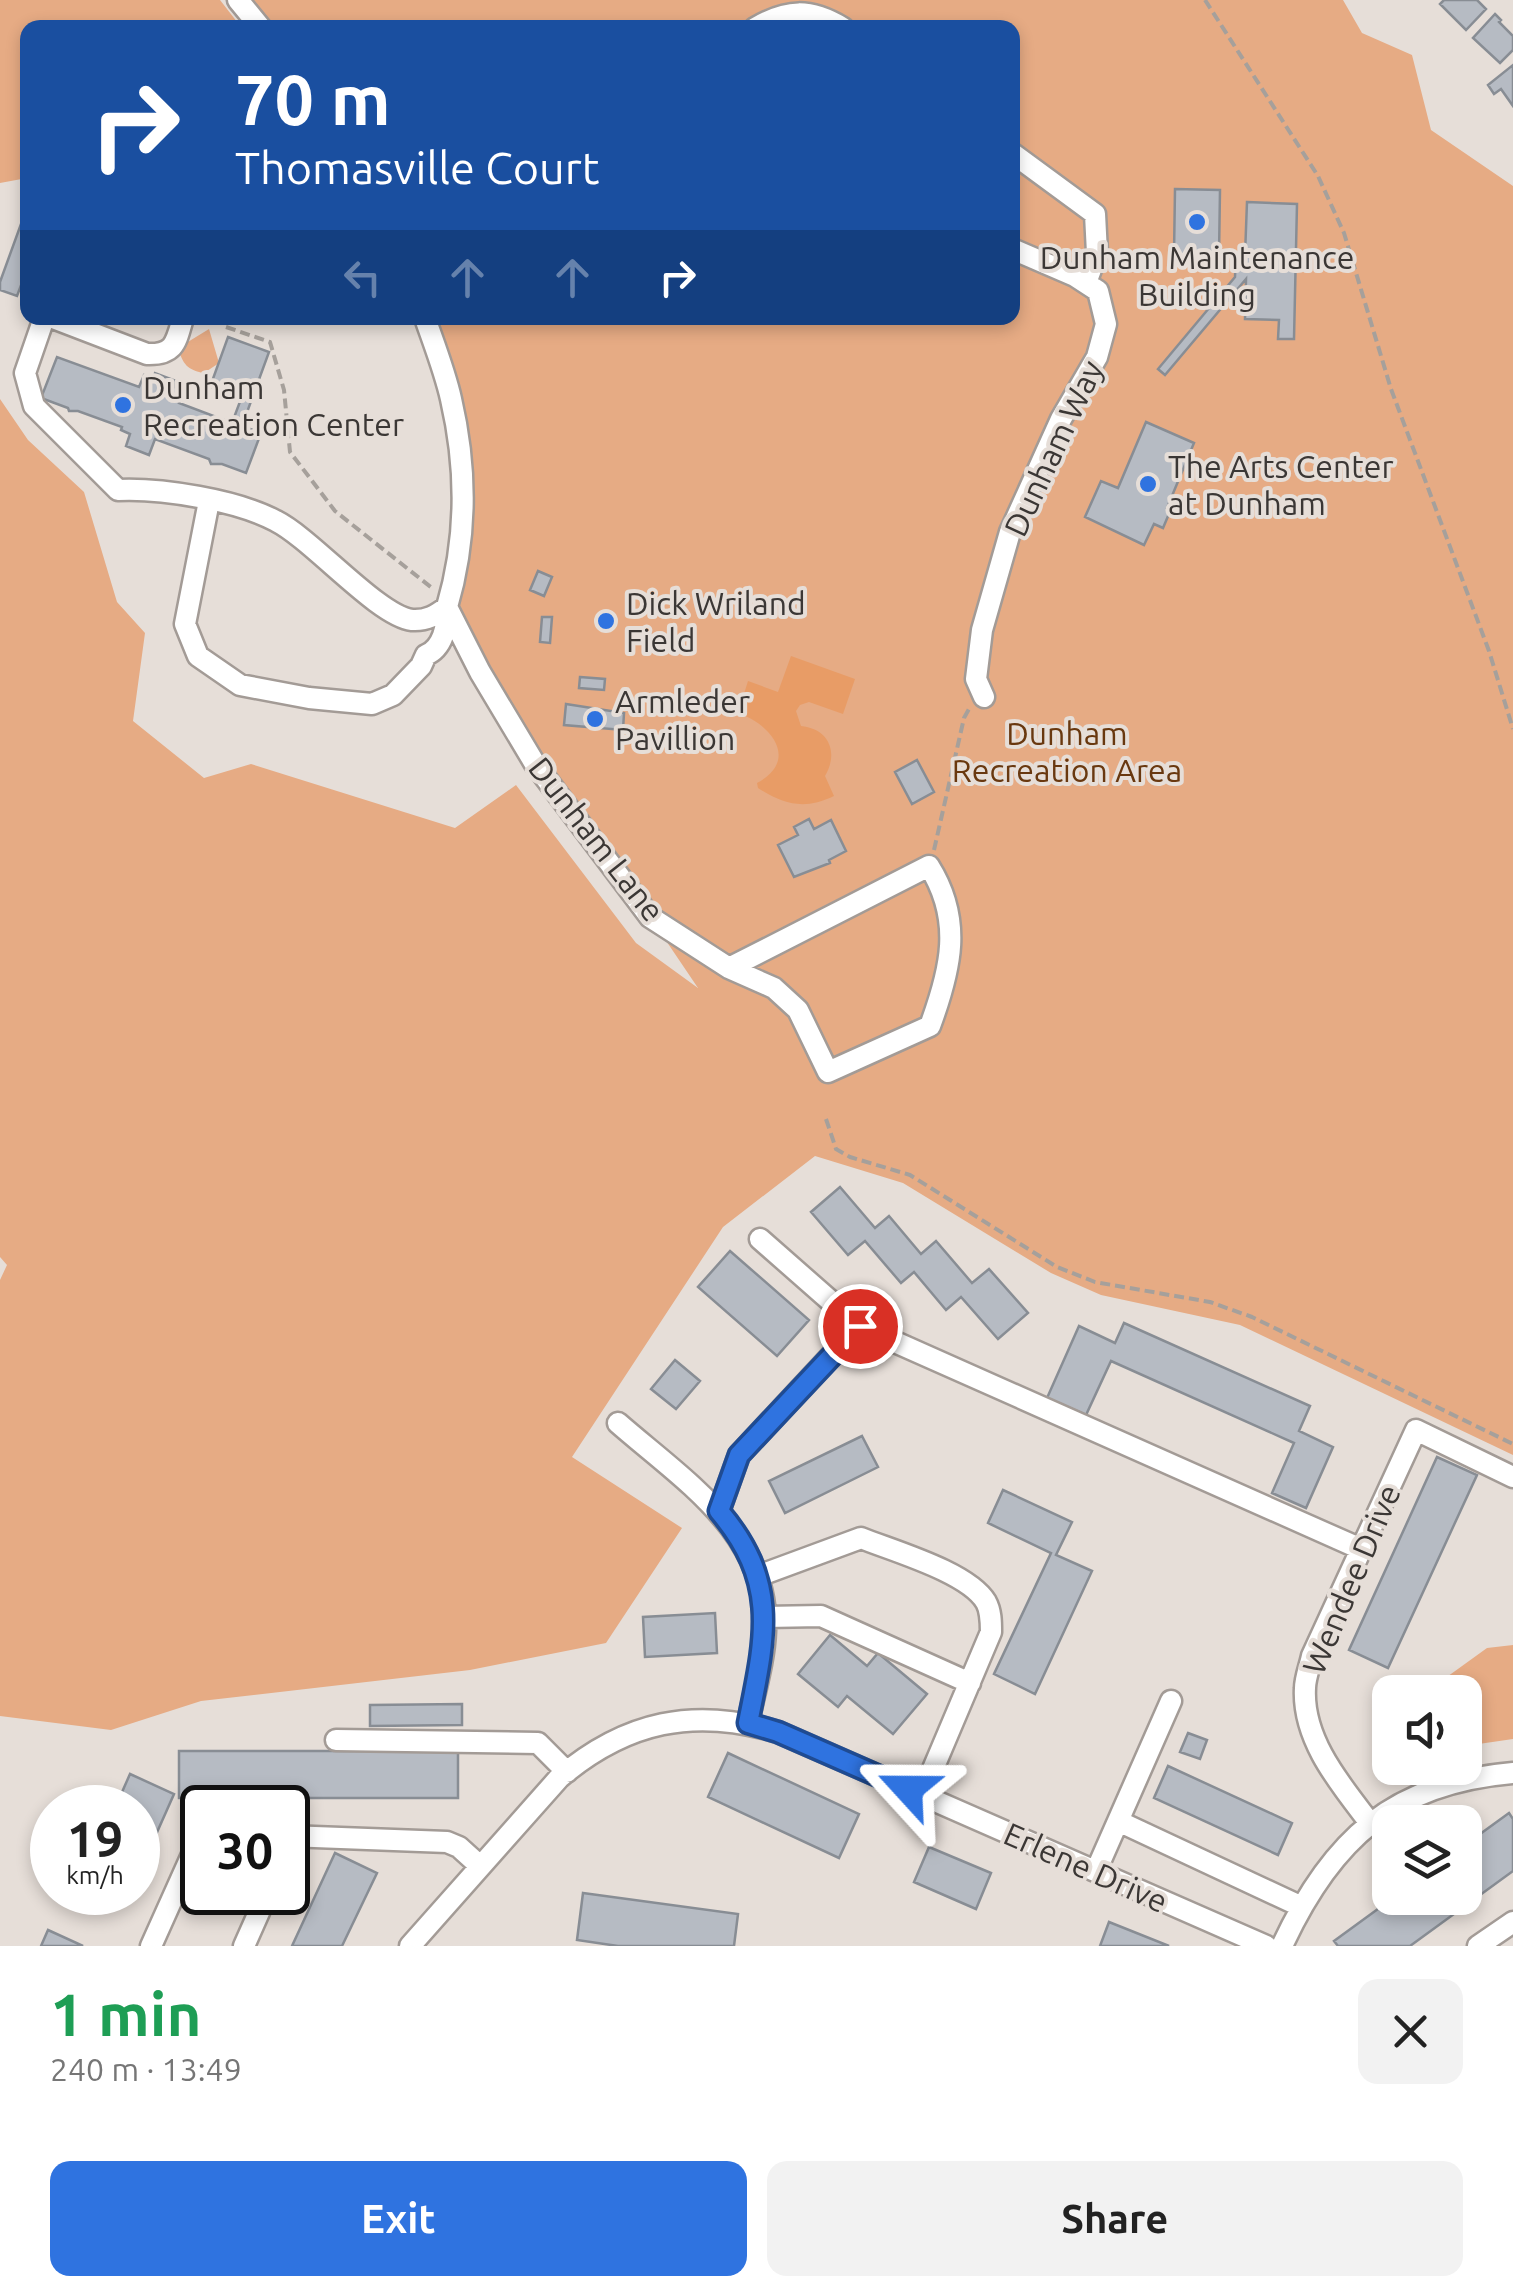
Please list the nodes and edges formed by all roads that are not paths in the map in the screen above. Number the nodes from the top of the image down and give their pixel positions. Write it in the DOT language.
graph roads {
  1 [pos="238,0"];
  2 [pos="255,20"];
  3 [pos="768,20"];
  4 [pos="826,20"];
  5 [pos="1020,159"];
  6 [pos="1020,253"];
  7 [pos="1086,283"];
  8 [pos="42,325"];
  9 [pos="71,325"];
  10 [pos="181,325"];
  11 [pos="427,325"];
  12 [pos="210,501"];
  13 [pos="444,600"];
  14 [pos="408,620"];
  15 [pos="426,654"];
  16 [pos="984,697"];
  17 [pos="729,968"];
  18 [pos="760,1239"];
  19 [pos="860,1326"];
  20 [pos="618,1423"];
  21 [pos="1513,1477"];
  22 [pos="719,1511"];
  23 [pos="1361,1549"];
  24 [pos="758,1576"];
  25 [pos="765,1618"];
  26 [pos="970,1684"];
  27 [pos="1170,1701"];
  28 [pos="748,1723"];
  29 [pos="336,1740"];
  30 [pos="567,1772"];
  31 [pos="1513,1772"];
  32 [pos="922,1795"];
  33 [pos="1118,1821"];
  34 [pos="1370,1823"];
  35 [pos="310,1837"];
  36 [pos="480,1866"];
  37 [pos="1096,1871"];
  38 [pos="180,1881"];
  39 [pos="1300,1906"];
  40 [pos="258,1915"];
  41 [pos="1513,1922"];
  42 [pos="151,1946"];
  43 [pos="244,1946"];
  44 [pos="410,1946"];
  45 [pos="1266,1946"];
  46 [pos="1282,1946"];
  47 [pos="1478,1946"];
  1 -- 2 [label="street"];
  3 -- 4 [label="street"];
  5 -- 7 [label="street"];
  6 -- 7 [label="street"];
  7 -- 16 [label="street, Dunham Way"];
  8 -- 12 [label="street"];
  9 -- 10 [label="street"];
  11 -- 13 [label="street"];
  12 -- 14 [label="street"];
  12 -- 15 [label="street"];
  13 -- 14 [label="street"];
  13 -- 15 [label="street"];
  13 -- 17 [label="street, Dunham Lane"];
  14 -- 15 [label="street"];
  17 -- 17 [label="street, Dunham Lane"];
  18 -- 19 [label="street"];
  19 -- 22 [label="street"];
  19 -- 23 [label="street"];
  20 -- 22 [label="street"];
  21 -- 23 [label="street, Wendee Drive"];
  22 -- 24 [label="street"];
  23 -- 34 [label="street, Wendee Drive"];
  24 -- 25 [label="street"];
  24 -- 26 [label="street"];
  25 -- 26 [label="street"];
  25 -- 28 [label="street"];
  26 -- 32 [label="street"];
  27 -- 33 [label="street"];
  28 -- 30 [label="street, Erlene Drive"];
  28 -- 32 [label="street, Erlene Drive"];
  29 -- 30 [label="street"];
  30 -- 36 [label="street, Erlene Drive"];
  31 -- 34 [label="street"];
  32 -- 37 [label="street, Erlene Drive"];
  33 -- 37 [label="street"];
  33 -- 39 [label="street"];
  34 -- 39 [label="street"];
  35 -- 36 [label="street"];
  36 -- 44 [label="street, Erlene Drive"];
  37 -- 45 [label="street, Erlene Drive"];
  38 -- 42 [label="street"];
  39 -- 46 [label="street"];
  40 -- 43 [label="street"];
  41 -- 47 [label="street"];
}
